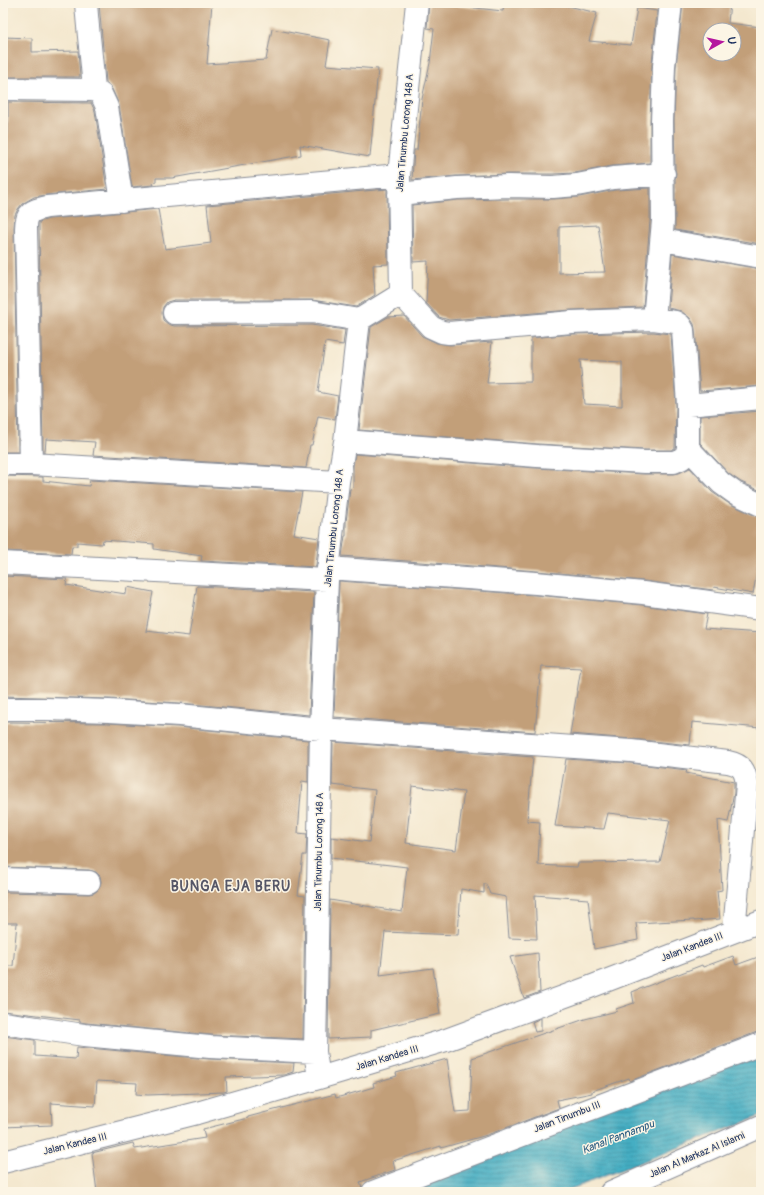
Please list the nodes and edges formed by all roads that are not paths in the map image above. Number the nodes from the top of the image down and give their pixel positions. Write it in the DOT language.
graph roads {
  1 [pos="86,3"];
  2 [pos="417,3"];
  3 [pos="670,3"];
  4 [pos="3,89"];
  5 [pos="94,90"];
  6 [pos="664,174"];
  7 [pos="399,184"];
  8 [pos="122,201"];
  9 [pos="662,240"];
  10 [pos="761,257"];
  11 [pos="401,294"];
  12 [pos="174,313"];
  13 [pos="654,319"];
  14 [pos="359,320"];
  15 [pos="761,398"];
  16 [pos="688,404"];
  17 [pos="345,441"];
  18 [pos="688,448"];
  19 [pos="3,464"];
  20 [pos="31,464"];
  21 [pos="338,482"];
  22 [pos="761,505"];
  23 [pos="3,563"];
  24 [pos="328,574"];
  25 [pos="761,609"];
  26 [pos="3,709"];
  27 [pos="321,729"];
  28 [pos="3,879"];
  29 [pos="90,882"];
  30 [pos="761,921"];
  31 [pos="734,931"];
  32 [pos="3,1023"];
  33 [pos="761,1044"];
  34 [pos="315,1052"];
  35 [pos="320,1078"];
  36 [pos="761,1126"];
  37 [pos="3,1162"];
  38 [pos="373,1192"];
  39 [pos="611,1192"];
  1 -- 5 [label="street"];
  2 -- 7 [label="street, Jalan Tinumbu Lorong 148 A"];
  3 -- 6 [label="street"];
  4 -- 5 [label="street"];
  5 -- 8 [label="street"];
  6 -- 7 [label="street"];
  6 -- 9 [label="street"];
  7 -- 8 [label="street"];
  7 -- 11 [label="street, Jalan Tinumbu Lorong 148 A"];
  8 -- 20 [label="street"];
  9 -- 10 [label="street"];
  9 -- 13 [label="street"];
  11 -- 13 [label="street"];
  11 -- 14 [label="street"];
  12 -- 14 [label="street"];
  13 -- 16 [label="street"];
  14 -- 17 [label="street, Jalan Tinumbu Lorong 148 A"];
  15 -- 16 [label="street"];
  16 -- 18 [label="street"];
  17 -- 18 [label="street"];
  17 -- 21 [label="street, Jalan Tinumbu Lorong 148 A"];
  18 -- 22 [label="street"];
  19 -- 20 [label="street"];
  20 -- 21 [label="street"];
  21 -- 24 [label="street, Jalan Tinumbu Lorong 148 A"];
  23 -- 24 [label="street"];
  24 -- 25 [label="street"];
  24 -- 27 [label="street, Jalan Tinumbu Lorong 148 A"];
  26 -- 27 [label="street"];
  27 -- 31 [label="street"];
  27 -- 34 [label="street, Jalan Tinumbu Lorong 148 A"];
  28 -- 29 [label="street"];
  30 -- 31 [label="street, Jalan Kandea III"];
  31 -- 35 [label="street, Jalan Kandea III"];
  32 -- 34 [label="street"];
  33 -- 38 [label="street, Jalan Tinumbu III"];
  34 -- 35 [label="street, Jalan Tinumbu Lorong 148 A"];
  35 -- 37 [label="street, Jalan Kandea III"];
  36 -- 39 [label="street, Jalan Al Markaz Al Islami"];
}
